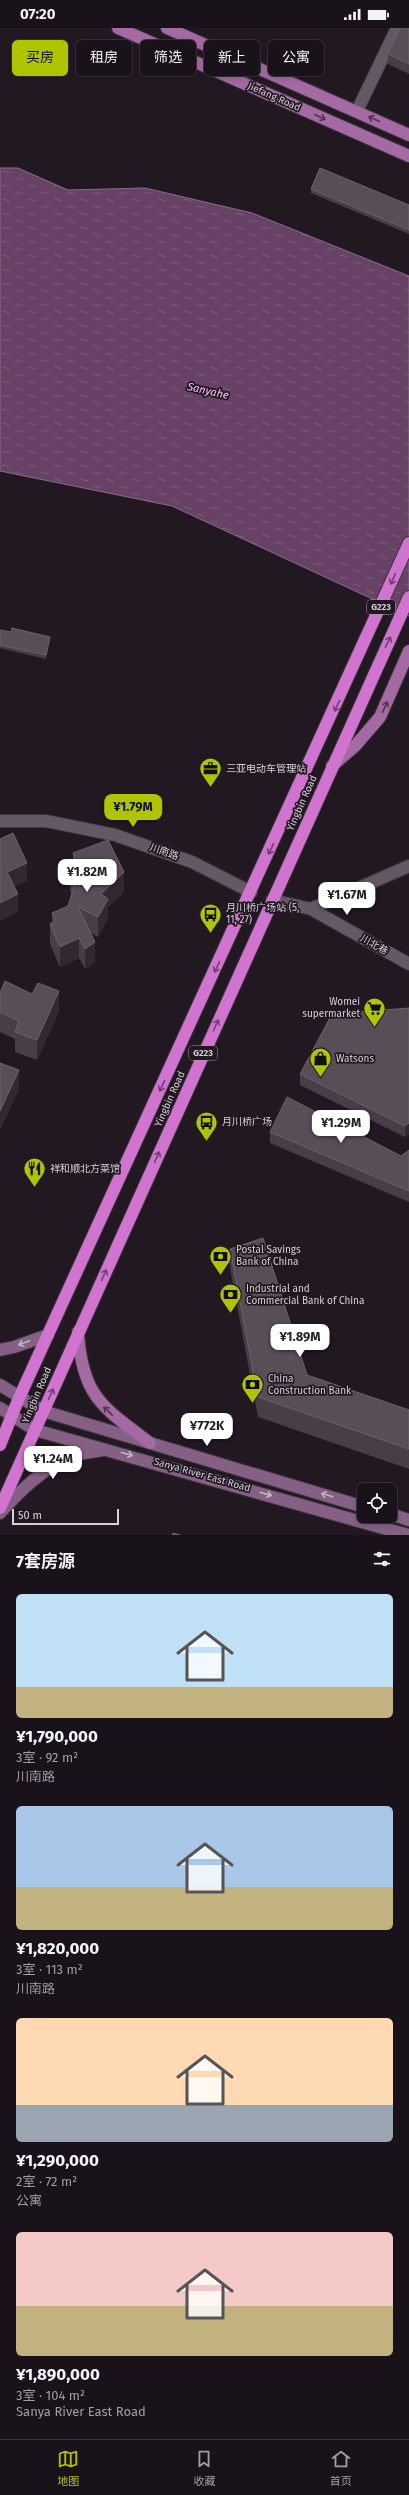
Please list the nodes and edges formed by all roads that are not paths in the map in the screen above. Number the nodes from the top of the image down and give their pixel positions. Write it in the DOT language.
graph roads {
  1 [pos="118,28"];
  2 [pos="167,28"];
  3 [pos="397,28"];
  4 [pos="357,111"];
  5 [pos="409,135"];
  6 [pos="409,156"];
  7 [pos="409,543"];
  8 [pos="409,597"];
  9 [pos="409,651"];
  10 [pos="332,767"];
  11 [pos="0,820"];
  12 [pos="409,866"];
  13 [pos="251,892"];
  14 [pos="272,900"];
  15 [pos="311,909"];
  16 [pos="409,964"];
  17 [pos="78,1332"];
  18 [pos="48,1334"];
  19 [pos="0,1350"];
  20 [pos="0,1385"];
  21 [pos="19,1398"];
  22 [pos="0,1408"];
  23 [pos="43,1411"];
  24 [pos="12,1416"];
  25 [pos="35,1430"];
  26 [pos="150,1443"];
  27 [pos="0,1446"];
  28 [pos="107,1449"];
  29 [pos="357,1505"];
  30 [pos="0,1508"];
  31 [pos="0,1513"];
  32 [pos="397,1516"];
  33 [pos="409,1520"];
  34 [pos="404,1534"];
  1 -- 6 [label="main road, Jiefang Road, one-way"];
  2 -- 4 [label="main road, Jiefang Road"];
  3 -- 4 [label="street"];
  5 -- 4 [label="main road, Jiefang Road, one-way"];
  7 -- 13 [label="highway, Yingbin Road / G223, one-way"];
  10 -- 8 [label="highway, Yingbin Road / G223, one-way"];
  10 -- 9 [label="main road, one-way"];
  10 -- 14 [label="highway, Yingbin Road / G223"];
  11 -- 13 [label="street, 川南路"];
  12 -- 15 [label="street"];
  13 -- 18 [label="highway, Yingbin Road / G223, one-way"];
  14 -- 15 [label="street, 川北巷"];
  17 -- 14 [label="highway, Yingbin Road / G223, one-way"];
  15 -- 16 [label="street, 川北巷"];
  23 -- 17 [label="highway, Yingbin Road / G223, one-way"];
  26 -- 17 [label="main road, one-way"];
  18 -- 19 [label="main road, one-way"];
  18 -- 21 [label="highway, Yingbin Road / G223"];
  20 -- 21 [label="main road, Sanya River East Road"];
  21 -- 23 [label="main road, Sanya River East Road"];
  21 -- 24 [label="highway, Yingbin Road / G223"];
  22 -- 24 [label="main road, Sanya River East Road"];
  23 -- 25 [label="highway, Yingbin Road / G223"];
  23 -- 26 [label="main road, Sanya River East Road"];
  24 -- 25 [label="main road, Sanya River East Road"];
  24 -- 27 [label="highway, Yingbin Road / G223"];
  25 -- 28 [label="main road, Sanya River East Road"];
  25 -- 30 [label="highway, Yingbin Road / G223"];
  29 -- 26 [label="main road, Sanya River East Road, one-way"];
  28 -- 31 [label="main road"];
  28 -- 34 [label="main road, Sanya River East Road, one-way"];
  32 -- 33 [label="main road"];
}
